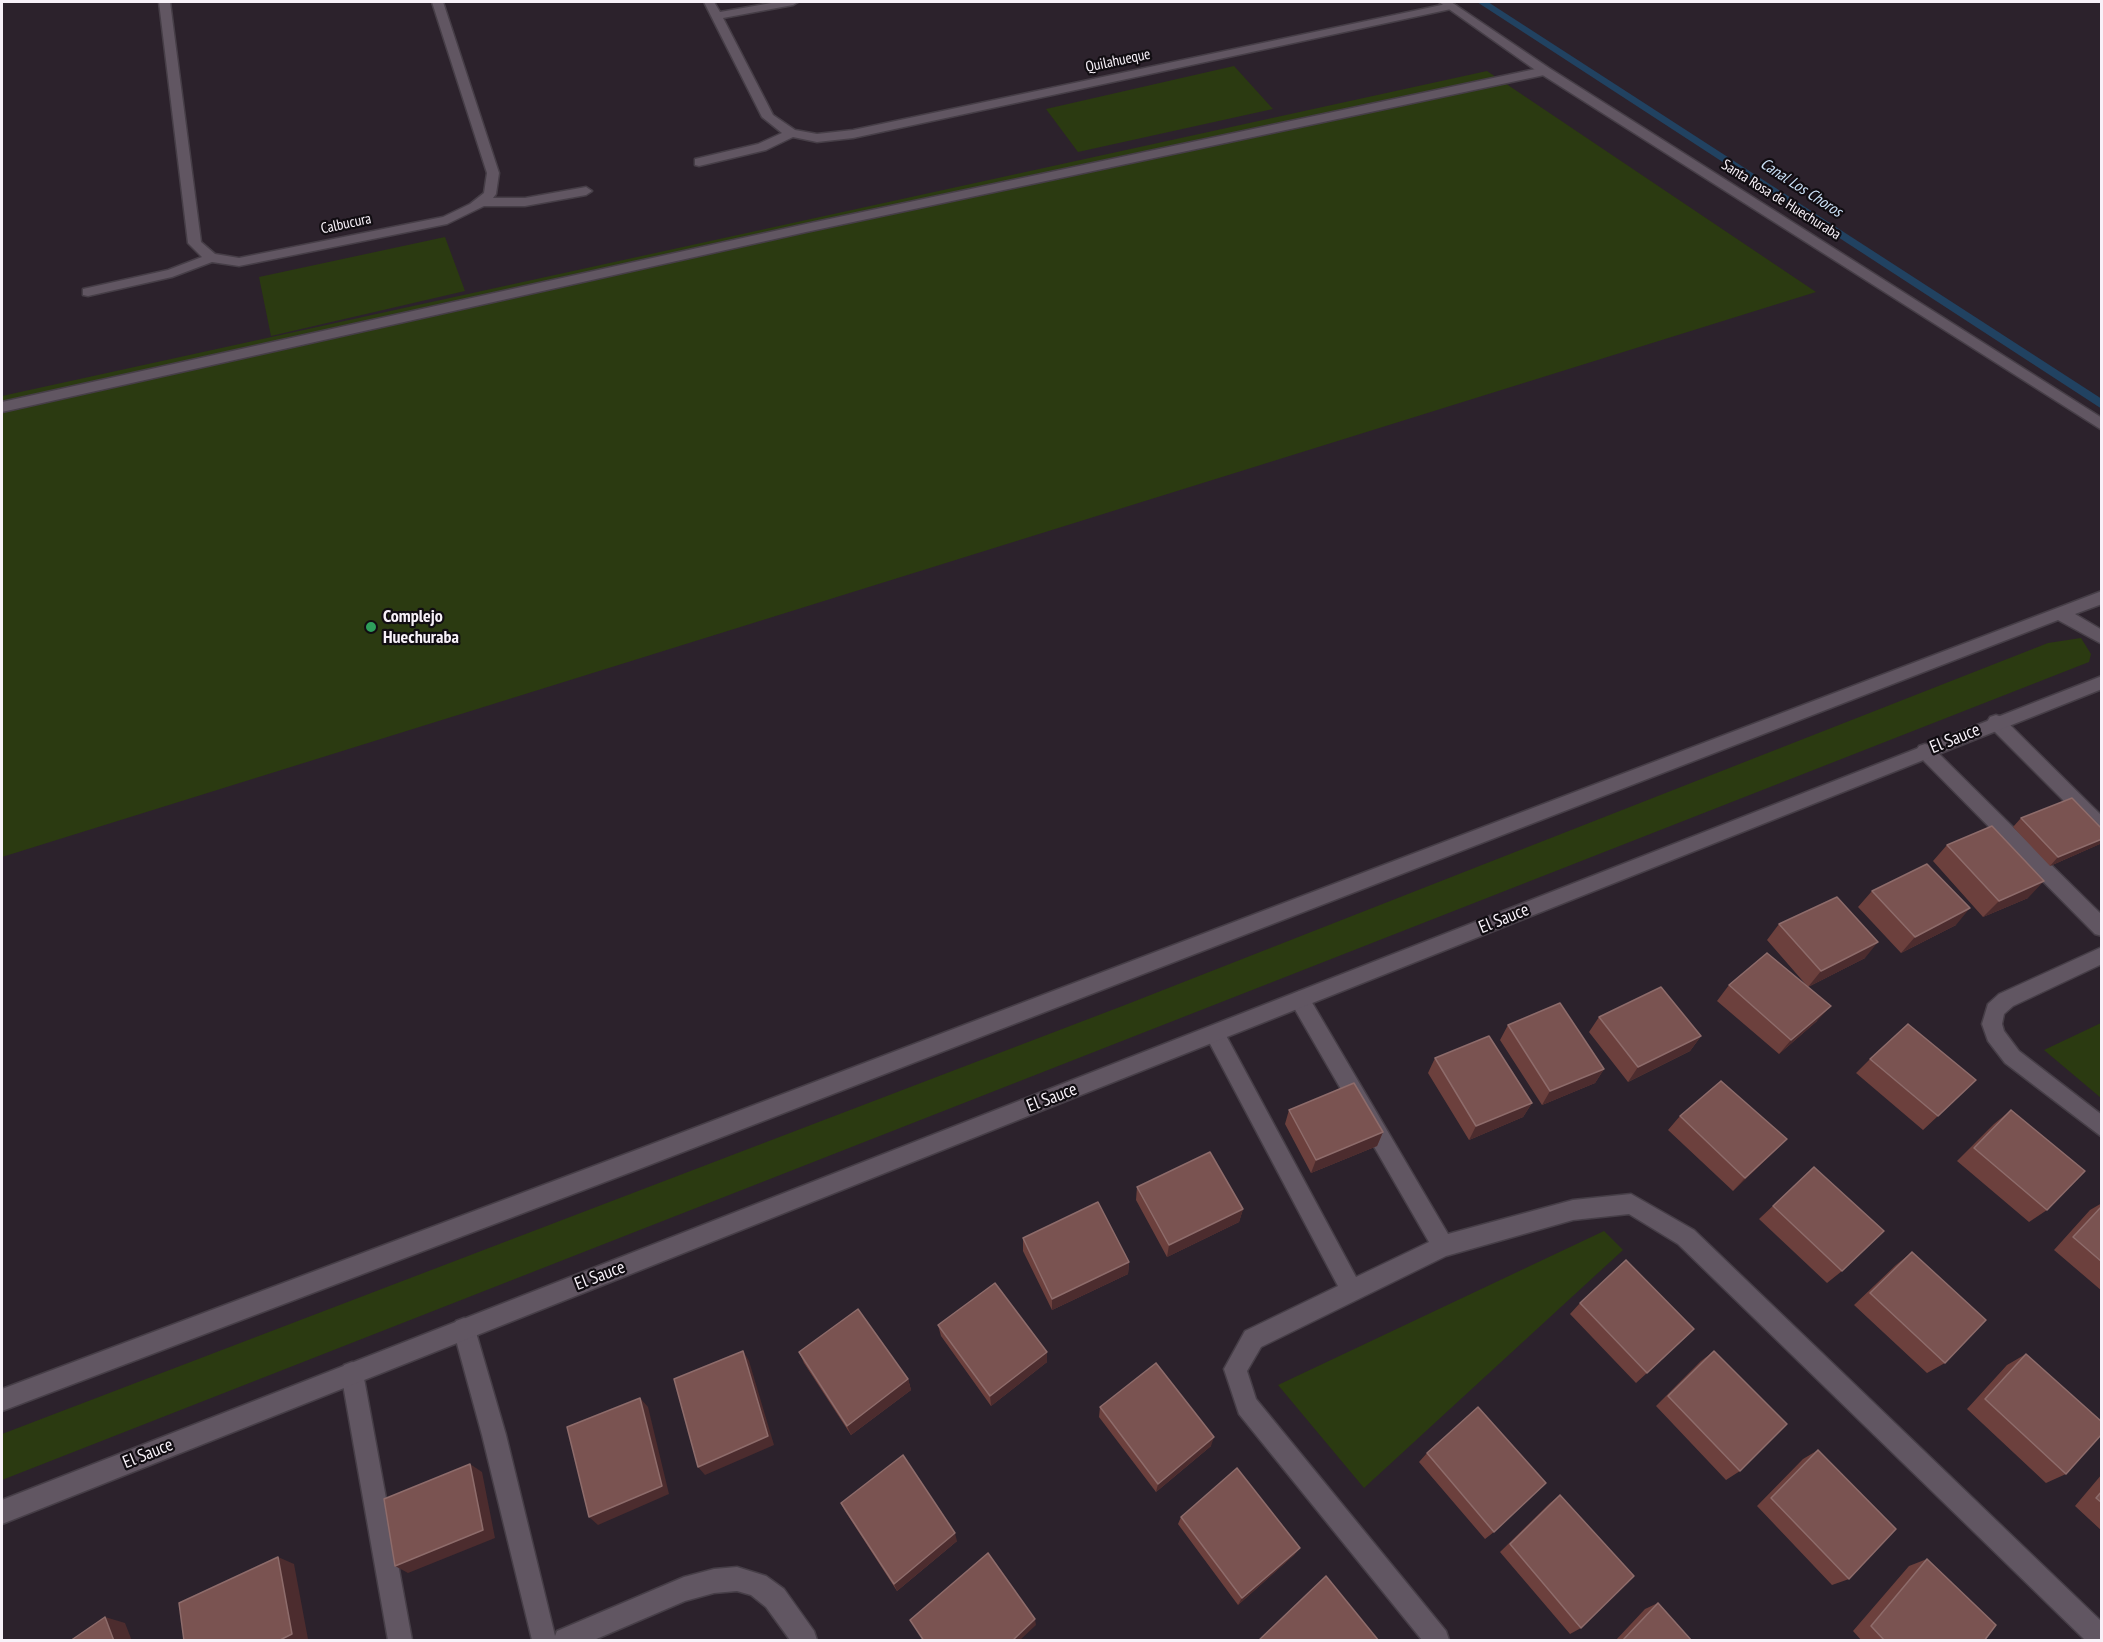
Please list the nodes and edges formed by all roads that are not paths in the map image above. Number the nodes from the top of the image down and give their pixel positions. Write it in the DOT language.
graph roads {
  1 [pos="164,2"];
  2 [pos="437,2"];
  3 [pos="709,2"];
  4 [pos="793,2"];
  5 [pos="1447,4"];
  6 [pos="716,16"];
  7 [pos="1545,71"];
  8 [pos="791,133"];
  9 [pos="699,162"];
  10 [pos="586,191"];
  11 [pos="483,202"];
  12 [pos="211,258"];
  13 [pos="88,292"];
  14 [pos="2,407"];
  15 [pos="2102,425"];
  16 [pos="2102,597"];
  17 [pos="2057,614"];
  18 [pos="2102,638"];
  19 [pos="2102,682"];
  20 [pos="1996,722"];
  21 [pos="1924,751"];
  22 [pos="2102,828"];
  23 [pos="2102,928"];
  24 [pos="2102,955"];
  25 [pos="1300,1000"];
  26 [pos="1215,1034"];
  27 [pos="2102,1128"];
  28 [pos="1443,1246"];
  29 [pos="1351,1289"];
  30 [pos="464,1329"];
  31 [pos="352,1373"];
  32 [pos="2,1400"];
  33 [pos="2,1512"];
  34 [pos="2102,1640"];
  35 [pos="400,1641"];
  36 [pos="543,1641"];
  37 [pos="566,1641"];
  38 [pos="805,1641"];
  39 [pos="1437,1641"];
  1 -- 12 [label="street"];
  2 -- 11 [label="street"];
  3 -- 6 [label="street, Quilahueque"];
  4 -- 6 [label="street"];
  5 -- 7 [label="street, Santa Rosa de Huechuraba"];
  5 -- 8 [label="street, Quilahueque"];
  6 -- 8 [label="street, Quilahueque"];
  7 -- 14 [label="street"];
  7 -- 15 [label="street, Santa Rosa de Huechuraba"];
  8 -- 9 [label="street"];
  10 -- 11 [label="street, Calbucura"];
  11 -- 12 [label="street, Calbucura"];
  12 -- 13 [label="street, Calbucura"];
  16 -- 17 [label="street"];
  17 -- 18 [label="street"];
  17 -- 32 [label="street"];
  19 -- 20 [label="street, El Sauce"];
  20 -- 21 [label="street, El Sauce"];
  20 -- 22 [label="street"];
  21 -- 23 [label="street"];
  21 -- 25 [label="street, El Sauce"];
  24 -- 27 [label="street"];
  25 -- 26 [label="street, El Sauce"];
  25 -- 28 [label="street"];
  26 -- 29 [label="street"];
  26 -- 30 [label="street, El Sauce"];
  28 -- 29 [label="street"];
  28 -- 34 [label="street"];
  29 -- 39 [label="street"];
  30 -- 31 [label="street, El Sauce"];
  30 -- 36 [label="street"];
  31 -- 33 [label="street, El Sauce"];
  31 -- 35 [label="street"];
  37 -- 38 [label="street"];
}
